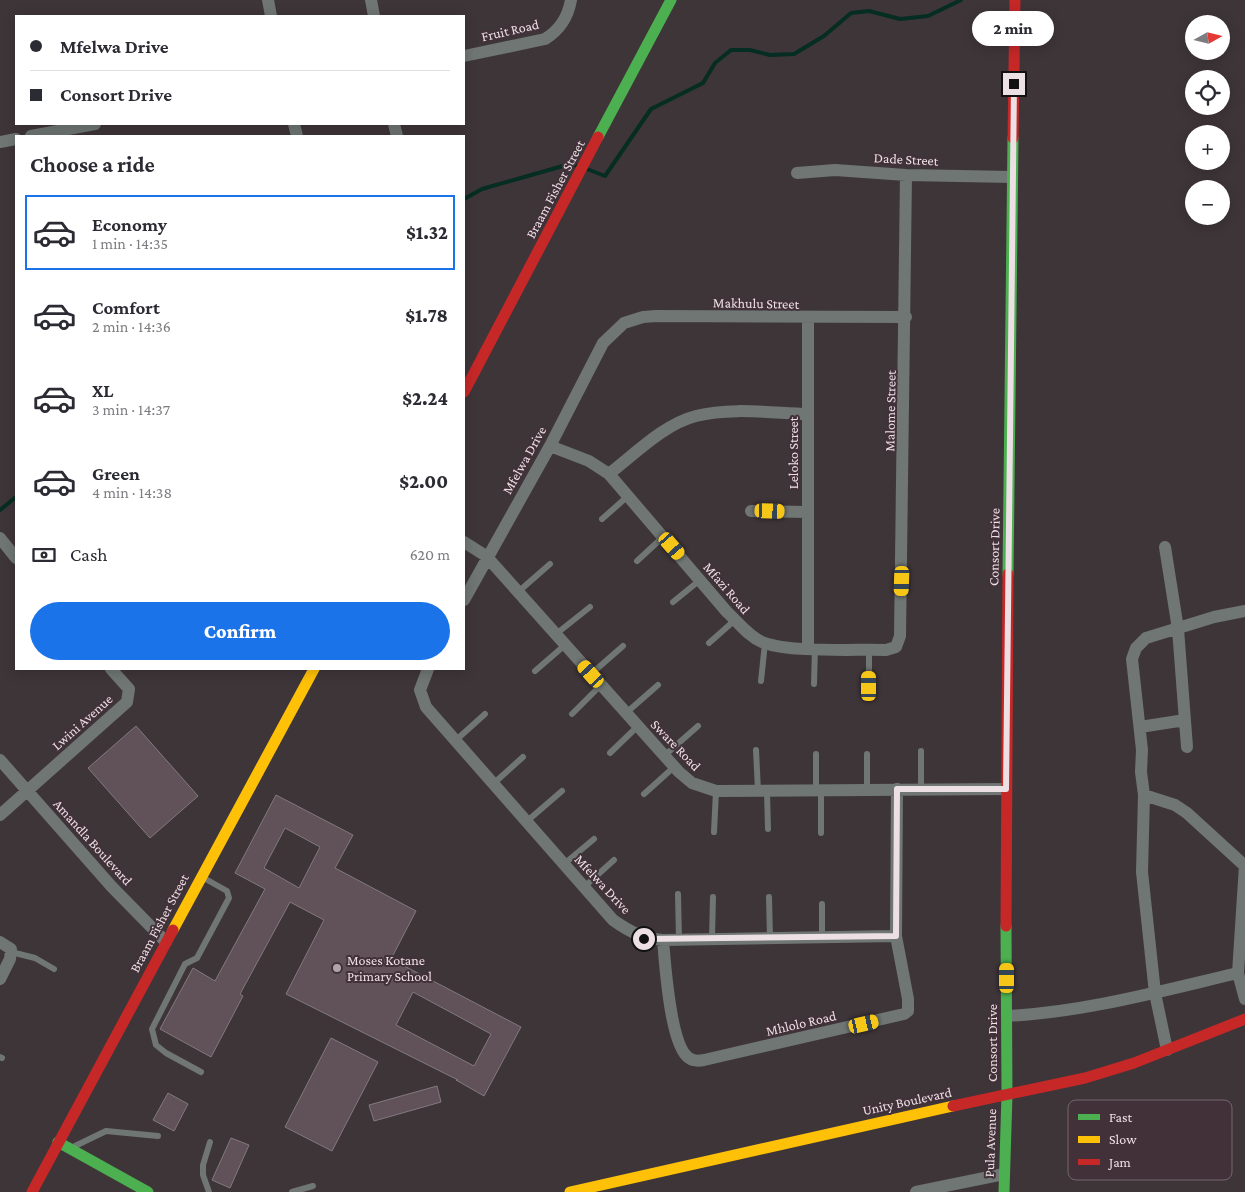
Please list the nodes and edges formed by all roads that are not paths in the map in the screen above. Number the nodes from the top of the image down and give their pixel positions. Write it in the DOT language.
graph roads {
  1 [pos="268,0"];
  2 [pos="371,0"];
  3 [pos="571,0"];
  4 [pos="672,2"];
  5 [pos="1015,5"];
  6 [pos="271,15"];
  7 [pos="374,15"];
  8 [pos="465,56"];
  9 [pos="90,125"];
  10 [pos="36,135"];
  11 [pos="15,139"];
  12 [pos="0,142"];
  13 [pos="797,173"];
  14 [pos="906,175"];
  15 [pos="1012,177"];
  16 [pos="808,318"];
  17 [pos="906,318"];
  18 [pos="610,335"];
  19 [pos="465,390"];
  20 [pos="808,414"];
  21 [pos="550,446"];
  22 [pos="609,474"];
  23 [pos="628,496"];
  24 [pos="752,511"];
  25 [pos="808,512"];
  26 [pos="602,519"];
  27 [pos="664,537"];
  28 [pos="0,538"];
  29 [pos="465,543"];
  30 [pos="1165,547"];
  31 [pos="486,556"];
  32 [pos="15,557"];
  33 [pos="636,562"];
  34 [pos="550,564"];
  35 [pos="700,580"];
  36 [pos="518,592"];
  37 [pos="465,598"];
  38 [pos="673,602"];
  39 [pos="590,607"];
  40 [pos="1245,611"];
  41 [pos="735,620"];
  42 [pos="1178,629"];
  43 [pos="556,634"];
  44 [pos="765,642"];
  45 [pos="709,643"];
  46 [pos="565,645"];
  47 [pos="623,646"];
  48 [pos="811,647"];
  49 [pos="896,647"];
  50 [pos="869,649"];
  51 [pos="112,670"];
  52 [pos="313,670"];
  53 [pos="427,670"];
  54 [pos="535,671"];
  55 [pos="591,674"];
  56 [pos="761,681"];
  57 [pos="814,684"];
  58 [pos="601,685"];
  59 [pos="658,685"];
  60 [pos="869,686"];
  61 [pos="626,713"];
  62 [pos="485,714"];
  63 [pos="572,714"];
  64 [pos="1185,720"];
  65 [pos="638,726"];
  66 [pos="698,726"];
  67 [pos="1140,727"];
  68 [pos="455,741"];
  69 [pos="1187,747"];
  70 [pos="756,750"];
  71 [pos="921,751"];
  72 [pos="610,753"];
  73 [pos="816,754"];
  74 [pos="867,754"];
  75 [pos="664,756"];
  76 [pos="522,757"];
  77 [pos="0,760"];
  78 [pos="674,767"];
  79 [pos="493,784"];
  80 [pos="897,789"];
  81 [pos="921,789"];
  82 [pos="1006,789"];
  83 [pos="26,790"];
  84 [pos="562,790"];
  85 [pos="867,790"];
  86 [pos="716,791"];
  87 [pos="819,791"];
  88 [pos="763,792"];
  89 [pos="644,794"];
  90 [pos="1144,795"];
  91 [pos="0,815"];
  92 [pos="526,822"];
  93 [pos="768,829"];
  94 [pos="714,832"];
  95 [pos="821,833"];
  96 [pos="594,838"];
  97 [pos="614,860"];
  98 [pos="564,864"];
  99 [pos="1245,865"];
  100 [pos="201,877"];
  101 [pos="584,887"];
  102 [pos="678,894"];
  103 [pos="713,897"];
  104 [pos="769,897"];
  105 [pos="822,904"];
  106 [pos="896,936"];
  107 [pos="822,937"];
  108 [pos="712,938"];
  109 [pos="770,938"];
  110 [pos="679,939"];
  111 [pos="663,940"];
  112 [pos="0,942"];
  113 [pos="166,942"];
  114 [pos="11,952"];
  115 [pos="54,969"];
  116 [pos="1238,973"];
  117 [pos="0,979"];
  118 [pos="1155,993"];
  119 [pos="1245,998"];
  120 [pos="1007,1016"];
  121 [pos="1245,1019"];
  122 [pos="1167,1050"];
  123 [pos="201,1072"];
  124 [pos="1007,1095"];
  125 [pos="158,1136"];
  126 [pos="58,1142"];
  127 [pos="210,1142"];
  128 [pos="70,1148"];
  129 [pos="1004,1174"];
  130 [pos="312,1186"];
  131 [pos="32,1192"];
  132 [pos="148,1192"];
  133 [pos="209,1192"];
  134 [pos="292,1192"];
  135 [pos="570,1192"];
  136 [pos="916,1192"];
  137 [pos="1004,1192"];
  1 -- 6 [label="street"];
  2 -- 7 [label="street"];
  3 -- 8 [label="street, Fruit Road"];
  4 -- 19 [label="street, Braam Fisher Street"];
  5 -- 15 [label="street, Consort Drive"];
  9 -- 10 [label="street"];
  11 -- 12 [label="street"];
  13 -- 14 [label="street, Dade Street"];
  14 -- 15 [label="street, Dade Street"];
  14 -- 17 [label="street, Malome Street"];
  15 -- 82 [label="street, Consort Drive"];
  16 -- 17 [label="street, Makhulu Street"];
  16 -- 18 [label="street, Makhulu Street"];
  16 -- 20 [label="street, Leloko Street"];
  17 -- 49 [label="street, Malome Street"];
  18 -- 21 [label="street, Mfelwa Drive"];
  20 -- 22 [label="street"];
  20 -- 25 [label="street, Leloko Street"];
  21 -- 22 [label="street, Mfazi Road"];
  21 -- 31 [label="street, Mfelwa Drive"];
  22 -- 23 [label="street, Mfazi Road"];
  23 -- 26 [label="lane"];
  23 -- 27 [label="street, Mfazi Road"];
  24 -- 25 [label="street"];
  25 -- 48 [label="street, Leloko Street"];
  27 -- 33 [label="lane"];
  27 -- 35 [label="street, Mfazi Road"];
  28 -- 32 [label="street"];
  29 -- 31 [label="street, Sware Road"];
  30 -- 42 [label="street"];
  31 -- 36 [label="street, Sware Road"];
  31 -- 37 [label="street, Mfelwa Drive"];
  34 -- 36 [label="lane"];
  35 -- 38 [label="lane"];
  35 -- 41 [label="street, Mfazi Road"];
  36 -- 43 [label="street, Sware Road"];
  39 -- 43 [label="lane"];
  40 -- 42 [label="street"];
  41 -- 44 [label="street, Mfazi Road"];
  41 -- 45 [label="lane"];
  42 -- 64 [label="street"];
  42 -- 67 [label="street"];
  43 -- 46 [label="street, Sware Road"];
  44 -- 48 [label="street, Mfazi Road"];
  44 -- 56 [label="lane"];
  46 -- 54 [label="lane"];
  46 -- 55 [label="street, Sware Road"];
  47 -- 55 [label="lane"];
  48 -- 50 [label="street, Mfazi Road"];
  48 -- 57 [label="lane"];
  49 -- 50 [label="street, Mfazi Road"];
  50 -- 60 [label="lane"];
  51 -- 83 [label="street, Lwini Avenue"];
  52 -- 100 [label="street, Braam Fisher Street"];
  53 -- 68 [label="street, Mfelwa Drive"];
  55 -- 58 [label="street, Sware Road"];
  58 -- 61 [label="street, Sware Road"];
  58 -- 63 [label="lane"];
  59 -- 61 [label="lane"];
  61 -- 65 [label="street, Sware Road"];
  62 -- 68 [label="lane"];
  64 -- 67 [label="street"];
  64 -- 69 [label="street"];
  65 -- 72 [label="lane"];
  65 -- 75 [label="street, Sware Road"];
  66 -- 75 [label="lane"];
  67 -- 90 [label="street"];
  68 -- 79 [label="street, Mfelwa Drive"];
  70 -- 88 [label="lane"];
  71 -- 81 [label="lane"];
  73 -- 87 [label="lane"];
  74 -- 85 [label="lane"];
  75 -- 78 [label="street, Sware Road"];
  76 -- 79 [label="lane"];
  77 -- 83 [label="street, Amandla Boulevard"];
  78 -- 86 [label="street, Sware Road"];
  78 -- 89 [label="lane"];
  79 -- 92 [label="street, Mfelwa Drive"];
  80 -- 81 [label="street, Sware Road"];
  80 -- 85 [label="street, Sware Road"];
  80 -- 106 [label="street, Mhlolo Road"];
  81 -- 82 [label="street, Sware Road"];
  82 -- 120 [label="street, Consort Drive"];
  83 -- 91 [label="street"];
  83 -- 113 [label="street, Amandla Boulevard"];
  84 -- 92 [label="lane"];
  85 -- 87 [label="street, Sware Road"];
  86 -- 88 [label="street, Sware Road"];
  86 -- 94 [label="lane"];
  87 -- 88 [label="street, Sware Road"];
  87 -- 95 [label="lane"];
  88 -- 93 [label="lane"];
  90 -- 99 [label="street"];
  90 -- 118 [label="street"];
  92 -- 98 [label="street, Mfelwa Drive"];
  96 -- 98 [label="lane"];
  97 -- 101 [label="lane"];
  98 -- 101 [label="street, Mfelwa Drive"];
  99 -- 116 [label="street"];
  100 -- 113 [label="street, Braam Fisher Street"];
  100 -- 123 [label="lane"];
  101 -- 111 [label="street, Mfelwa Drive"];
  102 -- 110 [label="lane"];
  103 -- 108 [label="lane"];
  104 -- 109 [label="lane"];
  105 -- 107 [label="lane"];
  106 -- 107 [label="street, Mfelwa Drive"];
  106 -- 111 [label="street, Mhlolo Road"];
  107 -- 109 [label="street, Mfelwa Drive"];
  108 -- 109 [label="street, Mfelwa Drive"];
  108 -- 110 [label="street, Mfelwa Drive"];
  110 -- 111 [label="street, Mfelwa Drive"];
  112 -- 114 [label="street"];
  113 -- 126 [label="street, Braam Fisher Street"];
  114 -- 115 [label="lane"];
  114 -- 117 [label="street"];
  116 -- 118 [label="street"];
  116 -- 119 [label="street"];
  118 -- 120 [label="street"];
  118 -- 122 [label="street"];
  120 -- 124 [label="street, Consort Drive"];
  121 -- 122 [label="street, Unity Boulevard"];
  122 -- 124 [label="street, Unity Boulevard"];
  124 -- 129 [label="street, Pula Avenue"];
  124 -- 135 [label="street, Unity Boulevard"];
  125 -- 128 [label="lane"];
  126 -- 128 [label="street"];
  126 -- 131 [label="street, Braam Fisher Street"];
  127 -- 133 [label="lane"];
  128 -- 132 [label="street"];
  129 -- 136 [label="street"];
  129 -- 137 [label="street, Pula Avenue"];
  130 -- 134 [label="lane"];
}
